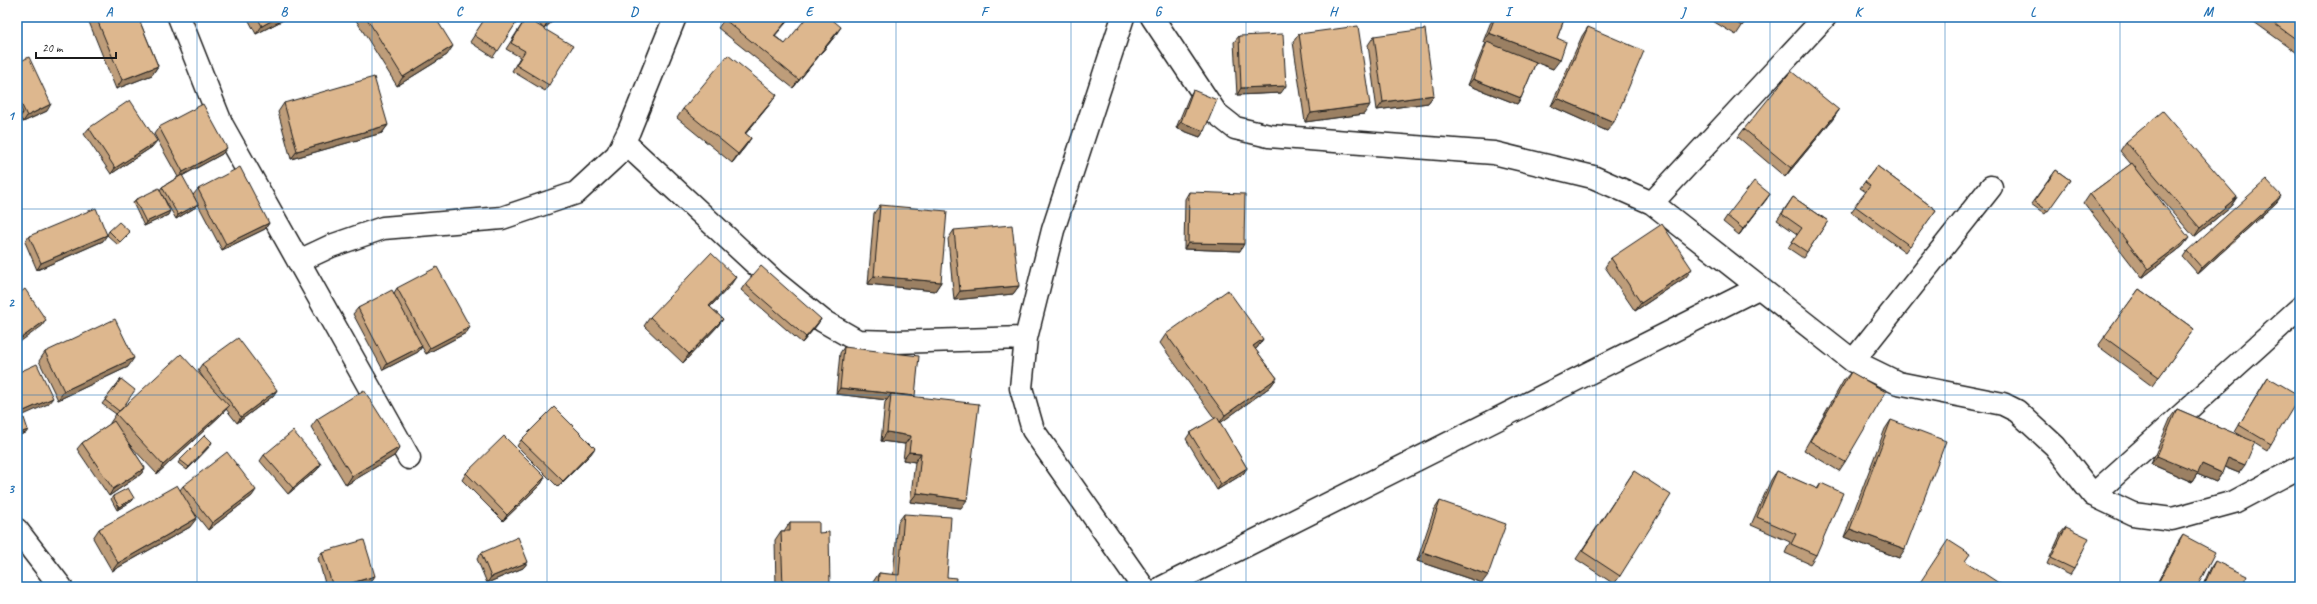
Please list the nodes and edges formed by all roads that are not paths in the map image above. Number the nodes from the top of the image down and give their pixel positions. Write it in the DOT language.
graph roads {
  1 [pos="179,17"];
  2 [pos="675,17"];
  3 [pos="1123,17"];
  4 [pos="1152,17"];
  5 [pos="1825,17"];
  6 [pos="624,142"];
  7 [pos="1991,187"];
  8 [pos="1652,203"];
  9 [pos="298,260"];
  10 [pos="1758,288"];
  11 [pos="2300,308"];
  12 [pos="1026,338"];
  13 [pos="1853,361"];
  14 [pos="410,458"];
  15 [pos="2300,467"];
  16 [pos="2094,495"];
  17 [pos="17,530"];
  18 [pos="61,587"];
  19 [pos="1143,587"];
  20 [pos="1163,587"];
  1 -- 9 [label="street"];
  2 -- 6 [label="street"];
  3 -- 12 [label="street"];
  4 -- 8 [label="street"];
  5 -- 8 [label="street"];
  6 -- 9 [label="street"];
  6 -- 12 [label="street"];
  7 -- 13 [label="street"];
  8 -- 10 [label="street"];
  9 -- 14 [label="street"];
  10 -- 13 [label="street"];
  10 -- 20 [label="street"];
  11 -- 16 [label="street"];
  12 -- 19 [label="street"];
  13 -- 16 [label="street"];
  15 -- 16 [label="street"];
  17 -- 18 [label="street"];
}
